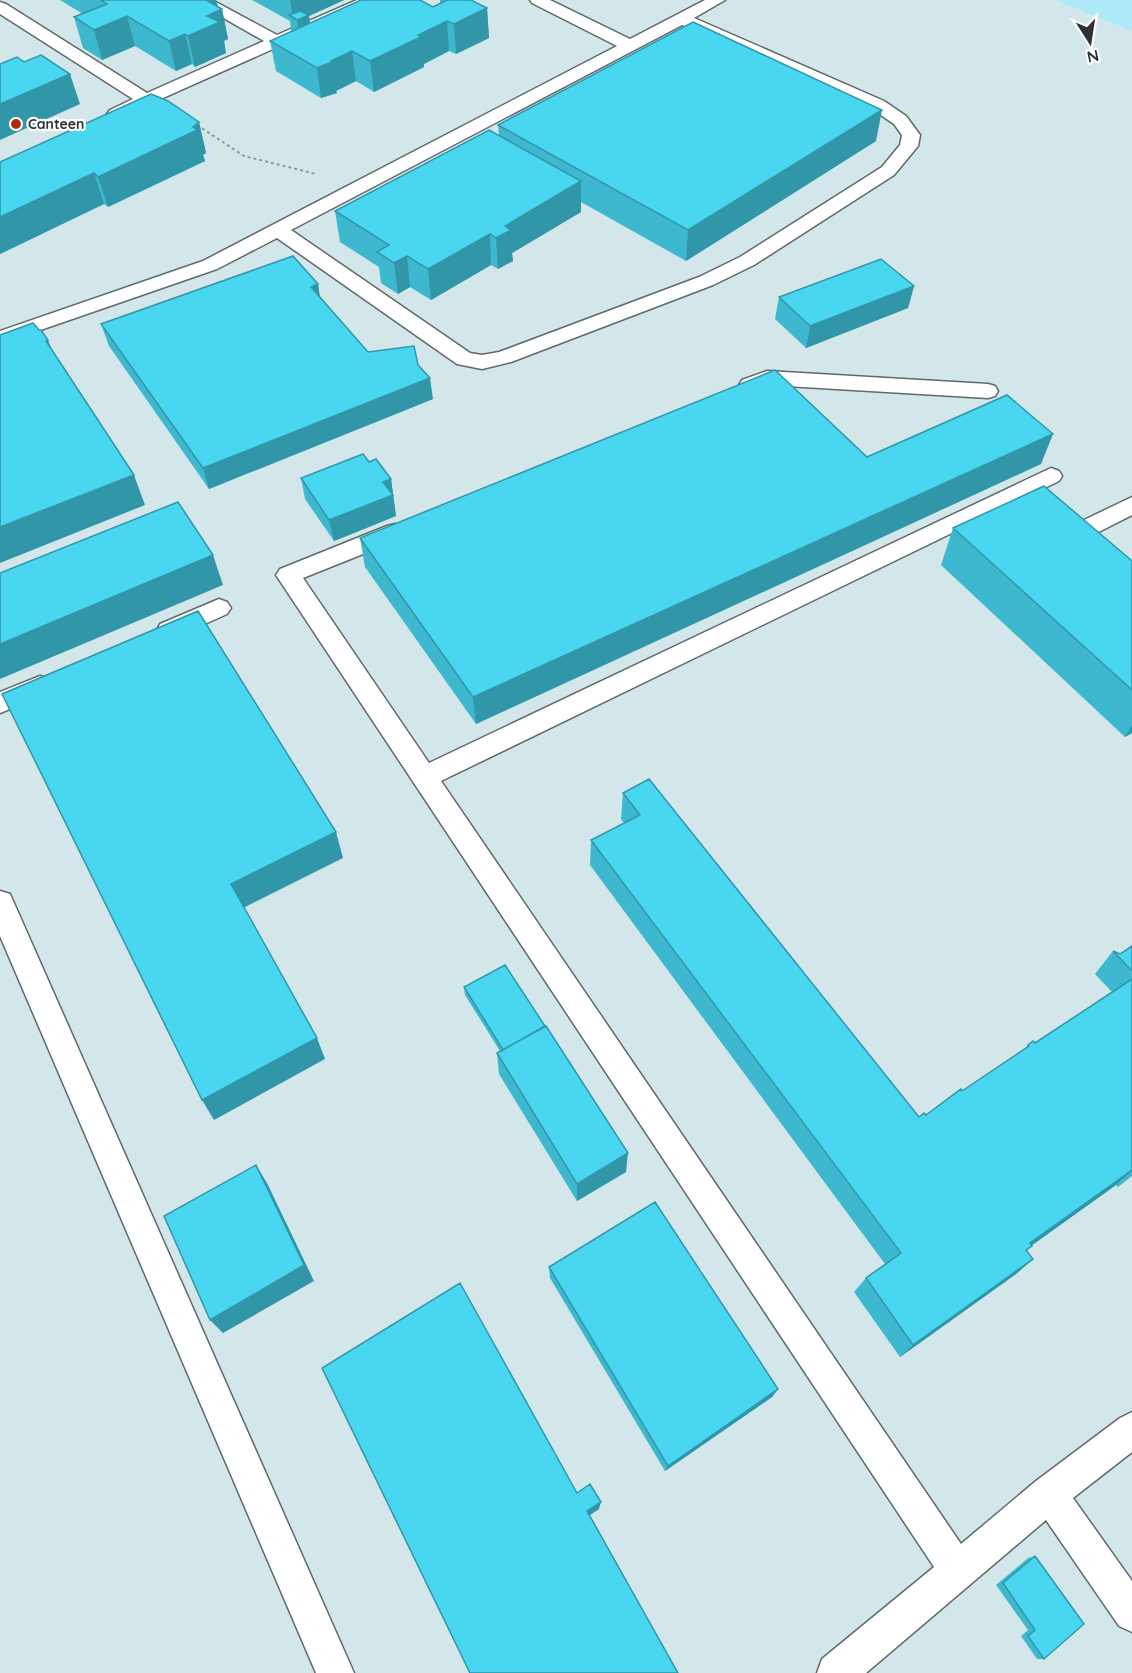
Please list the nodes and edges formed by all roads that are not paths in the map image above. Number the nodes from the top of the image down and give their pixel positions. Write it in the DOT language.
graph roads {
  1 [pos="200,0"];
  2 [pos="370,0"];
  3 [pos="538,0"];
  4 [pos="717,0"];
  5 [pos="0,7"];
  6 [pos="682,19"];
  7 [pos="276,42"];
  8 [pos="631,46"];
  9 [pos="150,98"];
  10 [pos="104,119"];
  11 [pos="277,229"];
  12 [pos="0,338"];
  13 [pos="988,391"];
  14 [pos="723,396"];
  15 [pos="1051,476"];
  16 [pos="1132,505"];
  17 [pos="418,523"];
  18 [pos="1067,538"];
  19 [pos="219,608"];
  20 [pos="142,641"];
  21 [pos="66,675"];
  22 [pos="0,703"];
  23 [pos="425,777"];
  24 [pos="0,903"];
  25 [pos="1132,1430"];
  26 [pos="1049,1494"];
  27 [pos="958,1571"];
  28 [pos="1132,1613"];
  29 [pos="335,1673"];
  30 [pos="836,1673"];
  1 -- 7 [label="lane"];
  2 -- 7 [label="lane"];
  3 -- 8 [label="lane"];
  4 -- 6 [label="lane"];
  5 -- 9 [label="lane"];
  6 -- 8 [label="lane"];
  6 -- 11 [label="lane"];
  7 -- 9 [label="lane"];
  8 -- 11 [label="lane"];
  9 -- 10 [label="lane"];
  11 -- 12 [label="lane"];
  13 -- 14 [label="lane"];
  15 -- 23 [label="lane"];
  16 -- 18 [label="lane"];
  17 -- 23 [label="lane"];
  19 -- 20 [label="lane"];
  21 -- 22 [label="lane"];
  23 -- 27 [label="lane"];
  24 -- 29 [label="lane"];
  25 -- 26 [label="lane"];
  26 -- 27 [label="lane"];
  26 -- 28 [label="lane"];
  27 -- 30 [label="lane"];
}
